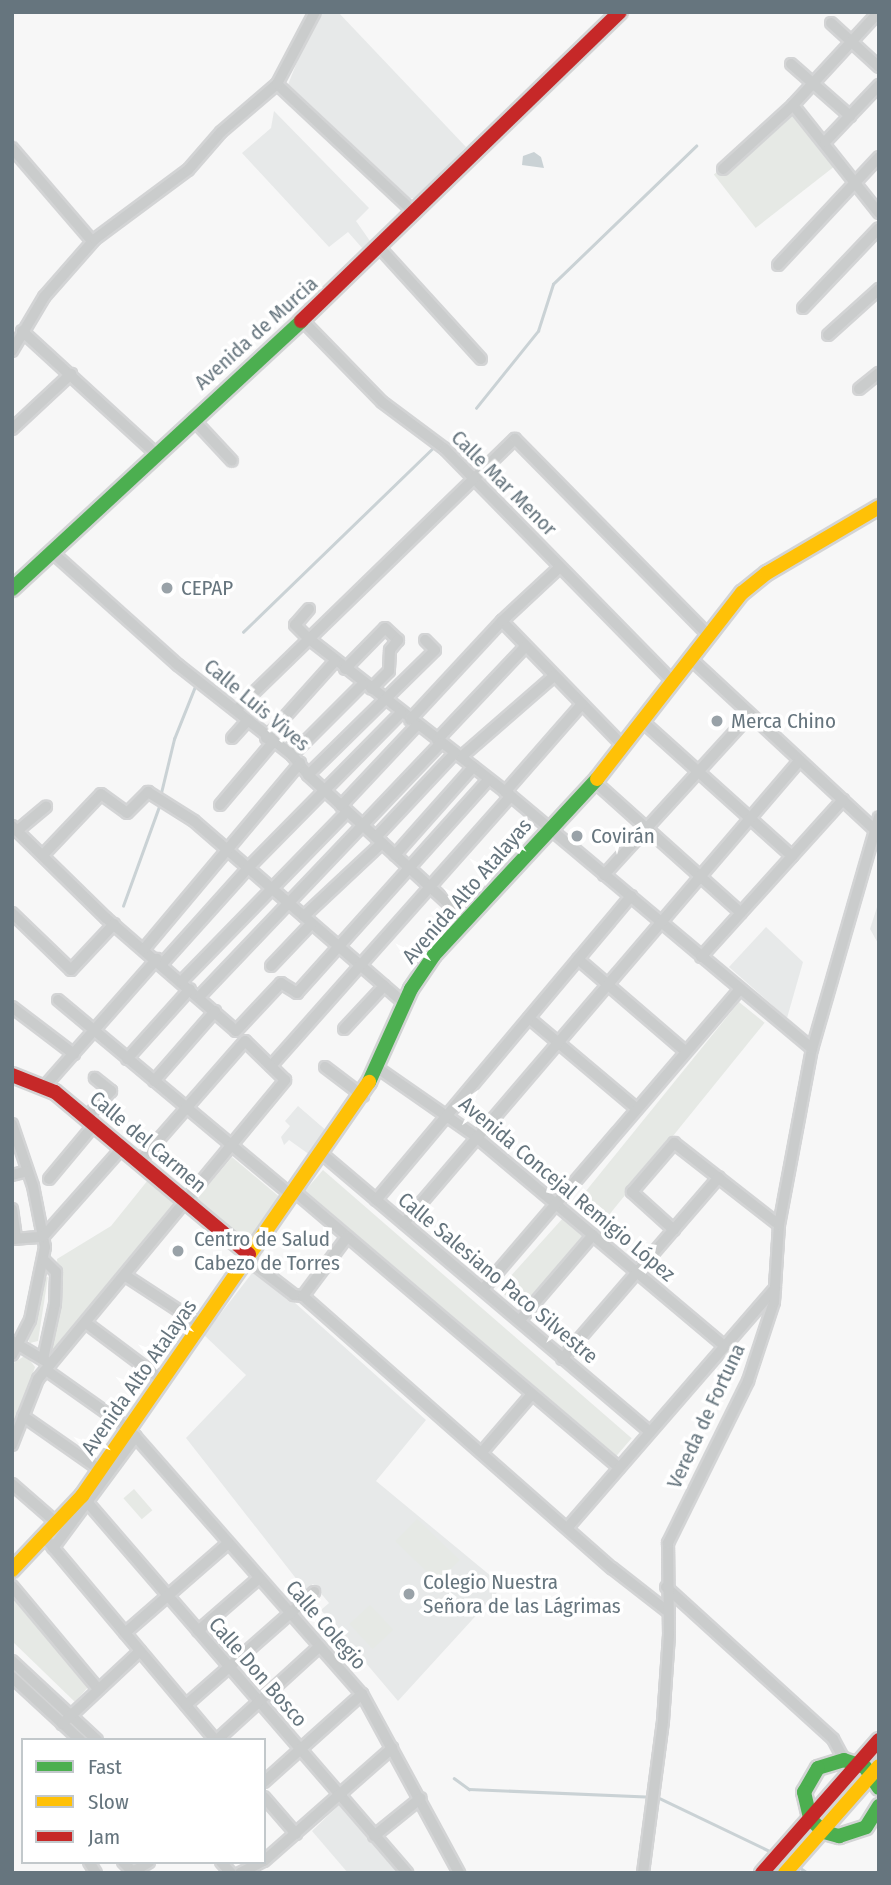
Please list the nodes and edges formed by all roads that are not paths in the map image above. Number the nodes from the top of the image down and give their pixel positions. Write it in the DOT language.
graph roads {
  1 [pos="315,12"];
  2 [pos="620,12"];
  3 [pos="877,14"];
  4 [pos="831,23"];
  5 [pos="852,43"];
  6 [pos="791,64"];
  7 [pos="879,67"];
  8 [pos="813,83"];
  9 [pos="277,84"];
  10 [pos="879,85"];
  11 [pos="793,105"];
  12 [pos="850,116"];
  13 [pos="825,142"];
  14 [pos="12,148"];
  15 [pos="879,156"];
  16 [pos="723,169"];
  17 [pos="855,182"];
  18 [pos="415,213"];
  19 [pos="879,213"];
  20 [pos="879,228"];
  21 [pos="92,242"];
  22 [pos="380,248"];
  23 [pos="778,265"];
  24 [pos="879,289"];
  25 [pos="803,308"];
  26 [pos="303,321"];
  27 [pos="22,331"];
  28 [pos="828,335"];
  29 [pos="12,351"];
  30 [pos="481,359"];
  31 [pos="879,373"];
  32 [pos="71,374"];
  33 [pos="859,389"];
  34 [pos="193,419"];
  35 [pos="12,429"];
  36 [pos="155,453"];
  37 [pos="232,461"];
  38 [pos="474,478"];
  39 [pos="879,507"];
  40 [pos="52,552"];
  41 [pos="560,567"];
  42 [pos="13,587"];
  43 [pos="309,609"];
  44 [pos="502,621"];
  45 [pos="709,636"];
  46 [pos="308,638"];
  47 [pos="425,640"];
  48 [pos="526,646"];
  49 [pos="691,659"];
  50 [pos="335,661"];
  51 [pos="345,669"];
  52 [pos="554,676"];
  53 [pos="672,681"];
  54 [pos="367,686"];
  55 [pos="386,701"];
  56 [pos="582,704"];
  57 [pos="236,710"];
  58 [pos="749,716"];
  59 [pos="248,720"];
  60 [pos="409,720"];
  61 [pos="642,721"];
  62 [pos="232,738"];
  63 [pos="270,739"];
  64 [pos="439,742"];
  65 [pos="623,746"];
  66 [pos="458,755"];
  67 [pos="296,759"];
  68 [pos="800,760"];
  69 [pos="473,767"];
  70 [pos="698,774"];
  71 [pos="308,775"];
  72 [pos="488,780"];
  73 [pos="594,782"];
  74 [pos="325,791"];
  75 [pos="508,794"];
  76 [pos="843,800"];
  77 [pos="220,805"];
  78 [pos="46,807"];
  79 [pos="344,809"];
  80 [pos="879,817"];
  81 [pos="748,820"];
  82 [pos="363,825"];
  83 [pos="643,827"];
  84 [pos="15,829"];
  85 [pos="548,830"];
  86 [pos="875,830"];
  87 [pos="379,840"];
  88 [pos="229,850"];
  89 [pos="43,855"];
  90 [pos="395,855"];
  91 [pos="792,856"];
  92 [pos="248,868"];
  93 [pos="409,868"];
  94 [pos="604,875"];
  95 [pos="698,875"];
  96 [pos="431,888"];
  97 [pos="274,890"];
  98 [pos="631,896"];
  99 [pos="289,903"];
  100 [pos="12,913"];
  101 [pos="741,913"];
  102 [pos="308,920"];
  103 [pos="466,920"];
  104 [pos="659,920"];
  105 [pos="114,924"];
  106 [pos="338,946"];
  107 [pos="144,949"];
  108 [pos="701,957"];
  109 [pos="578,958"];
  110 [pos="160,962"];
  111 [pos="271,966"];
  112 [pos="361,966"];
  113 [pos="607,983"];
  114 [pos="186,985"];
  115 [pos="384,986"];
  116 [pos="740,989"];
  117 [pos="200,996"];
  118 [pos="58,1000"];
  119 [pos="405,1004"];
  120 [pos="14,1011"];
  121 [pos="215,1011"];
  122 [pos="529,1018"];
  123 [pos="94,1029"];
  124 [pos="344,1029"];
  125 [pos="557,1042"];
  126 [pos="812,1049"];
  127 [pos="685,1051"];
  128 [pos="74,1054"];
  129 [pos="127,1059"];
  130 [pos="271,1066"];
  131 [pos="325,1067"];
  132 [pos="379,1069"];
  133 [pos="12,1075"];
  134 [pos="95,1079"];
  135 [pos="154,1081"];
  136 [pos="44,1087"];
  137 [pos="363,1096"];
  138 [pos="187,1108"];
  139 [pos="637,1109"];
  140 [pos="448,1114"];
  141 [pos="90,1121"];
  142 [pos="12,1124"];
  143 [pos="475,1136"];
  144 [pos="232,1146"];
  145 [pos="122,1148"];
  146 [pos="321,1153"];
  147 [pos="139,1162"];
  148 [pos="28,1171"];
  149 [pos="12,1175"];
  150 [pos="719,1177"];
  151 [pos="49,1179"];
  152 [pos="293,1193"];
  153 [pos="376,1200"];
  154 [pos="188,1203"];
  155 [pos="556,1204"];
  156 [pos="12,1209"];
  157 [pos="404,1223"];
  158 [pos="779,1225"];
  159 [pos="674,1230"];
  160 [pos="593,1235"];
  161 [pos="43,1237"];
  162 [pos="347,1237"];
  163 [pos="14,1239"];
  164 [pos="247,1256"];
  165 [pos="45,1261"];
  166 [pos="637,1273"];
  167 [pos="126,1276"];
  168 [pos="775,1287"];
  169 [pos="484,1289"];
  170 [pos="303,1296"];
  171 [pos="774,1302"];
  172 [pos="758,1307"];
  173 [pos="520,1320"];
  174 [pos="86,1323"];
  175 [pos="201,1325"];
  176 [pos="17,1343"];
  177 [pos="724,1346"];
  178 [pos="12,1355"];
  179 [pos="562,1360"];
  180 [pos="47,1364"];
  181 [pos="162,1380"];
  182 [pos="532,1394"];
  183 [pos="23,1416"];
  184 [pos="132,1432"];
  185 [pos="650,1432"];
  186 [pos="12,1445"];
  187 [pos="483,1451"];
  188 [pos="619,1468"];
  189 [pos="100,1470"];
  190 [pos="12,1484"];
  191 [pos="85,1500"];
  192 [pos="59,1525"];
  193 [pos="569,1526"];
  194 [pos="228,1543"];
  195 [pos="49,1544"];
  196 [pos="12,1570"];
  197 [pos="259,1578"];
  198 [pos="12,1586"];
  199 [pos="666,1587"];
  200 [pos="314,1592"];
  201 [pos="168,1596"];
  202 [pos="667,1611"];
  203 [pos="291,1614"];
  204 [pos="198,1631"];
  205 [pos="125,1633"];
  206 [pos="320,1646"];
  207 [pos="141,1651"];
  208 [pos="12,1661"];
  209 [pos="229,1668"];
  210 [pos="12,1677"];
  211 [pos="98,1689"];
  212 [pos="362,1694"];
  213 [pos="258,1702"];
  214 [pos="187,1705"];
  215 [pos="71,1716"];
  216 [pos="62,1724"];
  217 [pos="78,1738"];
  218 [pos="95,1738"];
  219 [pos="214,1738"];
  220 [pos="218,1738"];
  221 [pos="879,1740"];
  222 [pos="392,1748"];
  223 [pos="300,1750"];
  224 [pos="851,1761"];
  225 [pos="875,1770"];
  226 [pos="266,1780"];
  227 [pos="879,1788"];
  228 [pos="338,1795"];
  229 [pos="421,1798"];
  230 [pos="266,1799"];
  231 [pos="879,1806"];
  232 [pos="810,1819"];
  233 [pos="824,1832"];
  234 [pos="296,1834"];
  235 [pos="374,1836"];
  236 [pos="266,1859"];
  237 [pos="259,1864"];
  238 [pos="240,1873"];
  239 [pos="407,1873"];
  240 [pos="459,1873"];
  241 [pos="643,1873"];
  242 [pos="762,1873"];
  243 [pos="785,1873"];
  1 -- 9 [label="street"];
  2 -- 18 [label="main road, Avenida de Murcia"];
  3 -- 5 [label="street"];
  4 -- 5 [label="street"];
  5 -- 7 [label="street"];
  5 -- 8 [label="street"];
  6 -- 8 [label="street"];
  8 -- 11 [label="street"];
  8 -- 12 [label="street"];
  9 -- 18 [label="street"];
  9 -- 21 [label="street"];
  10 -- 12 [label="street"];
  11 -- 13 [label="street"];
  11 -- 16 [label="street"];
  12 -- 13 [label="street"];
  13 -- 17 [label="street"];
  14 -- 21 [label="street"];
  15 -- 17 [label="street"];
  17 -- 19 [label="street"];
  17 -- 23 [label="street"];
  18 -- 22 [label="main road, Avenida de Murcia"];
  20 -- 25 [label="street"];
  21 -- 27 [label="street"];
  22 -- 26 [label="main road, Avenida de Murcia"];
  22 -- 30 [label="street"];
  24 -- 28 [label="street"];
  26 -- 34 [label="main road, Avenida de Murcia"];
  26 -- 38 [label="street, Calle Mar Menor"];
  27 -- 29 [label="street"];
  27 -- 32 [label="street"];
  31 -- 33 [label="street"];
  32 -- 35 [label="street"];
  32 -- 36 [label="street"];
  34 -- 36 [label="main road, Avenida de Murcia"];
  34 -- 37 [label="street"];
  36 -- 40 [label="main road, Avenida de Murcia"];
  38 -- 41 [label="street, Calle Mar Menor"];
  38 -- 45 [label="street"];
  38 -- 46 [label="street"];
  39 -- 45 [label="main road, Avenida Alto Atalayas"];
  40 -- 42 [label="main road, Avenida de Murcia"];
  40 -- 57 [label="street, Calle Luis Vives"];
  41 -- 44 [label="street"];
  41 -- 53 [label="street, Calle Mar Menor"];
  43 -- 46 [label="street"];
  44 -- 48 [label="street"];
  44 -- 60 [label="street"];
  45 -- 49 [label="main road, Avenida Alto Atalayas"];
  46 -- 50 [label="street"];
  46 -- 57 [label="street"];
  47 -- 55 [label="street"];
  48 -- 52 [label="street"];
  48 -- 64 [label="street"];
  49 -- 53 [label="main road, Avenida Alto Atalayas"];
  49 -- 58 [label="street"];
  50 -- 51 [label="street"];
  50 -- 63 [label="street"];
  51 -- 54 [label="street"];
  51 -- 54 [label="street"];
  52 -- 56 [label="street"];
  52 -- 66 [label="street"];
  53 -- 61 [label="main road, Avenida Alto Atalayas"];
  54 -- 55 [label="street"];
  54 -- 67 [label="street"];
  55 -- 60 [label="street"];
  55 -- 71 [label="street"];
  56 -- 65 [label="street"];
  56 -- 75 [label="street"];
  57 -- 59 [label="street, Calle Luis Vives"];
  58 -- 68 [label="street"];
  58 -- 70 [label="street"];
  59 -- 62 [label="street"];
  59 -- 63 [label="street, Calle Luis Vives"];
  60 -- 64 [label="street"];
  60 -- 74 [label="street"];
  60 -- 79 [label="street"];
  61 -- 65 [label="main road, Avenida Alto Atalayas"];
  61 -- 70 [label="street"];
  63 -- 67 [label="street, Calle Luis Vives"];
  63 -- 77 [label="street"];
  64 -- 66 [label="street"];
  64 -- 82 [label="street"];
  65 -- 73 [label="main road, Avenida Alto Atalayas"];
  66 -- 69 [label="street"];
  66 -- 87 [label="street"];
  67 -- 71 [label="street, Calle Luis Vives"];
  67 -- 88 [label="street"];
  68 -- 76 [label="street"];
  68 -- 81 [label="street"];
  69 -- 72 [label="street"];
  69 -- 90 [label="street"];
  70 -- 81 [label="street"];
  70 -- 83 [label="street"];
  71 -- 74 [label="street, Calle Luis Vives"];
  72 -- 75 [label="street"];
  72 -- 93 [label="street"];
  73 -- 83 [label="street"];
  73 -- 85 [label="main road, Avenida Alto Atalayas"];
  74 -- 79 [label="street, Calle Luis Vives"];
  74 -- 92 [label="street"];
  75 -- 85 [label="street"];
  75 -- 96 [label="street"];
  76 -- 86 [label="street"];
  76 -- 91 [label="street"];
  78 -- 84 [label="street"];
  79 -- 82 [label="street, Calle Luis Vives"];
  79 -- 97 [label="street"];
  80 -- 86 [label="street, Vereda de Fortuna"];
  81 -- 91 [label="street"];
  81 -- 95 [label="street"];
  82 -- 87 [label="street, Calle Luis Vives"];
  82 -- 99 [label="street"];
  83 -- 94 [label="street"];
  83 -- 95 [label="street"];
  84 -- 89 [label="street"];
  85 -- 94 [label="street"];
  85 -- 103 [label="main road, Avenida Alto Atalayas"];
  86 -- 126 [label="street, Vereda de Fortuna"];
  87 -- 90 [label="street, Calle Luis Vives"];
  87 -- 102 [label="street"];
  88 -- 89 [label="street"];
  88 -- 92 [label="street"];
  88 -- 107 [label="street"];
  89 -- 105 [label="street"];
  90 -- 93 [label="street, Calle Luis Vives"];
  91 -- 101 [label="street"];
  92 -- 97 [label="street"];
  92 -- 110 [label="street"];
  93 -- 96 [label="street, Calle Luis Vives"];
  93 -- 106 [label="street"];
  94 -- 98 [label="street"];
  95 -- 101 [label="street"];
  95 -- 104 [label="street"];
  96 -- 103 [label="street, Calle Luis Vives"];
  96 -- 112 [label="street"];
  97 -- 99 [label="street"];
  97 -- 114 [label="street"];
  98 -- 104 [label="street"];
  98 -- 109 [label="street"];
  99 -- 102 [label="street"];
  99 -- 117 [label="street"];
  100 -- 105 [label="street"];
  101 -- 108 [label="street"];
  102 -- 106 [label="street"];
  102 -- 111 [label="street"];
  103 -- 119 [label="main road, Avenida Alto Atalayas"];
  104 -- 108 [label="street"];
  104 -- 113 [label="street"];
  105 -- 107 [label="street"];
  106 -- 112 [label="street"];
  106 -- 121 [label="street"];
  107 -- 110 [label="street"];
  108 -- 116 [label="street"];
  109 -- 113 [label="street"];
  109 -- 122 [label="street"];
  110 -- 114 [label="street"];
  110 -- 123 [label="street"];
  112 -- 115 [label="street"];
  112 -- 130 [label="street"];
  113 -- 125 [label="street"];
  113 -- 127 [label="street"];
  114 -- 117 [label="street"];
  114 -- 129 [label="street"];
  115 -- 119 [label="street"];
  115 -- 124 [label="street"];
  116 -- 126 [label="street"];
  116 -- 127 [label="street"];
  117 -- 121 [label="street"];
  118 -- 123 [label="street"];
  119 -- 132 [label="main road, Avenida Alto Atalayas"];
  120 -- 128 [label="street"];
  121 -- 135 [label="street"];
  122 -- 125 [label="street"];
  122 -- 140 [label="street"];
  123 -- 128 [label="street"];
  123 -- 129 [label="street"];
  125 -- 139 [label="street"];
  125 -- 143 [label="street"];
  126 -- 158 [label="street, Vereda de Fortuna"];
  127 -- 139 [label="street"];
  128 -- 136 [label="street"];
  129 -- 135 [label="street"];
  130 -- 138 [label="street"];
  130 -- 144 [label="street"];
  131 -- 137 [label="street"];
  132 -- 137 [label="main road, Avenida Alto Atalayas"];
  132 -- 140 [label="street, Avenida Concejal Remigio López"];
  133 -- 136 [label="main road, Calle del Carmen"];
  134 -- 141 [label="street"];
  135 -- 138 [label="street"];
  136 -- 141 [label="main road, Calle del Carmen"];
  137 -- 146 [label="main road, Avenida Alto Atalayas"];
  138 -- 144 [label="street"];
  138 -- 147 [label="street"];
  139 -- 155 [label="street"];
  140 -- 143 [label="street, Avenida Concejal Remigio López"];
  140 -- 153 [label="street"];
  141 -- 145 [label="main road, Calle del Carmen"];
  141 -- 151 [label="street"];
  142 -- 148 [label="street"];
  143 -- 155 [label="street, Avenida Concejal Remigio López"];
  143 -- 157 [label="street"];
  144 -- 152 [label="street"];
  144 -- 154 [label="street"];
  145 -- 147 [label="main road, Calle del Carmen"];
  145 -- 161 [label="street"];
  146 -- 152 [label="main road, Avenida Alto Atalayas"];
  146 -- 153 [label="street, Calle Salesiano Paco Silvestre"];
  147 -- 154 [label="main road, Calle del Carmen"];
  148 -- 149 [label="street"];
  148 -- 161 [label="street"];
  150 -- 158 [label="street"];
  150 -- 159 [label="street"];
  150 -- 159 [label="street"];
  152 -- 162 [label="street"];
  152 -- 164 [label="main road, Avenida Alto Atalayas"];
  153 -- 157 [label="street, Calle Salesiano Paco Silvestre"];
  154 -- 164 [label="main road, Calle del Carmen"];
  154 -- 167 [label="street"];
  155 -- 160 [label="street, Avenida Concejal Remigio López"];
  155 -- 169 [label="street"];
  156 -- 163 [label="street"];
  157 -- 169 [label="street, Calle Salesiano Paco Silvestre"];
  158 -- 168 [label="street, Vereda de Fortuna"];
  159 -- 166 [label="street"];
  160 -- 166 [label="street, Avenida Concejal Remigio López"];
  160 -- 173 [label="street"];
  161 -- 163 [label="street"];
  161 -- 165 [label="street"];
  162 -- 170 [label="street"];
  162 -- 182 [label="street"];
  164 -- 170 [label="street"];
  164 -- 175 [label="main road, Avenida Alto Atalayas"];
  165 -- 176 [label="street"];
  165 -- 180 [label="street"];
  166 -- 177 [label="street, Avenida Concejal Remigio López"];
  166 -- 179 [label="street"];
  167 -- 174 [label="street"];
  167 -- 175 [label="street"];
  168 -- 171 [label="street, Vereda de Fortuna"];
  168 -- 172 [label="street"];
  169 -- 173 [label="street, Calle Salesiano Paco Silvestre"];
  170 -- 187 [label="street"];
  171 -- 172 [label="street"];
  171 -- 199 [label="street, Vereda de Fortuna"];
  172 -- 177 [label="street"];
  173 -- 179 [label="street, Calle Salesiano Paco Silvestre"];
  174 -- 180 [label="street"];
  174 -- 181 [label="street"];
  175 -- 181 [label="main road, Avenida Alto Atalayas"];
  176 -- 178 [label="street"];
  176 -- 180 [label="street, Calle Colegio"];
  177 -- 185 [label="street"];
  179 -- 185 [label="street, Calle Salesiano Paco Silvestre"];
  180 -- 183 [label="street"];
  180 -- 184 [label="street, Calle Colegio"];
  181 -- 184 [label="main road, Avenida Alto Atalayas"];
  182 -- 187 [label="street"];
  182 -- 188 [label="street"];
  183 -- 186 [label="street"];
  183 -- 189 [label="street"];
  184 -- 189 [label="main road, Avenida Alto Atalayas"];
  184 -- 191 [label="street"];
  184 -- 194 [label="street, Calle Colegio"];
  185 -- 188 [label="street"];
  187 -- 193 [label="street"];
  188 -- 193 [label="street"];
  189 -- 191 [label="main road, Avenida Alto Atalayas"];
  190 -- 192 [label="street"];
  191 -- 192 [label="main road, Avenida Alto Atalayas"];
  191 -- 195 [label="street"];
  191 -- 201 [label="street, Calle Don Bosco"];
  192 -- 195 [label="main road, Avenida Alto Atalayas"];
  193 -- 202 [label="street"];
  194 -- 197 [label="street, Calle Colegio"];
  194 -- 201 [label="street"];
  195 -- 196 [label="main road, Avenida Alto Atalayas"];
  195 -- 205 [label="street"];
  197 -- 203 [label="street, Calle Colegio"];
  197 -- 204 [label="street"];
  198 -- 211 [label="street"];
  199 -- 202 [label="street, Vereda de Fortuna"];
  199 -- 224 [label="street"];
  200 -- 203 [label="street"];
  201 -- 204 [label="street, Calle Don Bosco"];
  201 -- 205 [label="street"];
  202 -- 241 [label="street, Vereda de Fortuna"];
  203 -- 206 [label="street, Calle Colegio"];
  203 -- 209 [label="street"];
  204 -- 209 [label="street, Calle Don Bosco"];
  205 -- 207 [label="street"];
  206 -- 212 [label="street, Calle Colegio"];
  206 -- 213 [label="street"];
  207 -- 211 [label="street"];
  207 -- 214 [label="street"];
  208 -- 215 [label="street"];
  209 -- 213 [label="street, Calle Don Bosco"];
  209 -- 214 [label="street"];
  210 -- 216 [label="street"];
  211 -- 215 [label="street"];
  212 -- 222 [label="street, Calle Colegio"];
  212 -- 223 [label="street"];
  213 -- 220 [label="street"];
  213 -- 223 [label="street, Calle Don Bosco"];
  214 -- 219 [label="street"];
  215 -- 216 [label="street"];
  215 -- 218 [label="street"];
  216 -- 217 [label="street"];
  221 -- 224 [label="main road"];
  222 -- 228 [label="street"];
  222 -- 229 [label="street, Calle Colegio"];
  223 -- 226 [label="street"];
  223 -- 228 [label="street, Calle Don Bosco"];
  224 -- 225 [label="main road"];
  224 -- 232 [label="main road"];
  224 -- 232 [label="main road"];
  225 -- 227 [label="main road"];
  225 -- 233 [label="main road"];
  228 -- 234 [label="street"];
  228 -- 235 [label="street, Calle Don Bosco"];
  229 -- 235 [label="street"];
  229 -- 240 [label="street, Calle Colegio"];
  230 -- 234 [label="street"];
  231 -- 233 [label="main road"];
  232 -- 233 [label="main road"];
  232 -- 242 [label="main road"];
  233 -- 243 [label="main road"];
  234 -- 236 [label="street"];
  235 -- 239 [label="street, Calle Don Bosco"];
  237 -- 238 [label="street"];
}
